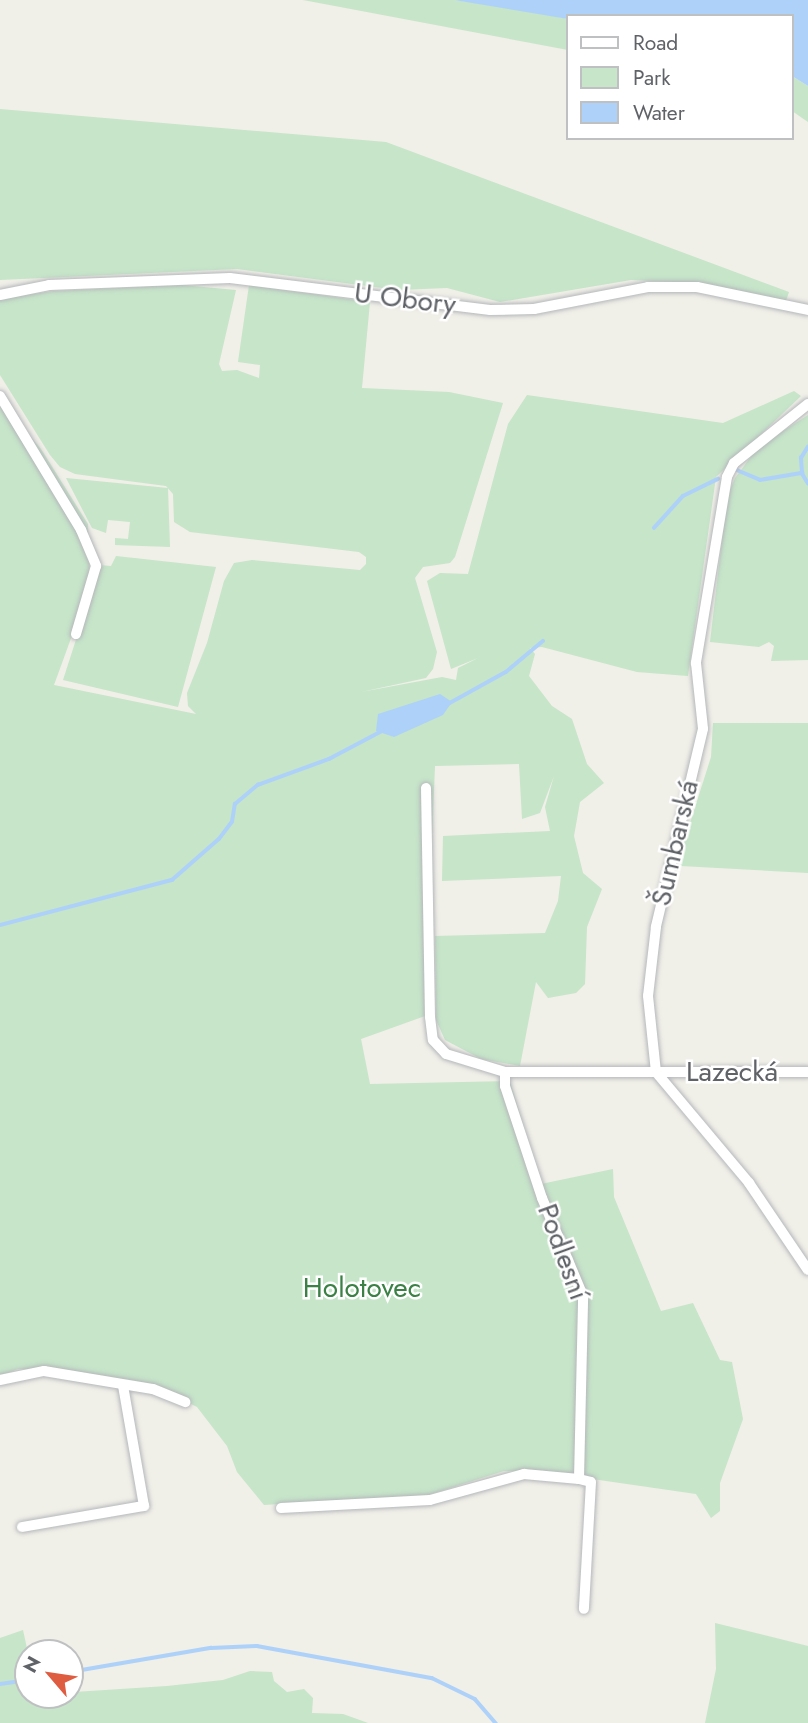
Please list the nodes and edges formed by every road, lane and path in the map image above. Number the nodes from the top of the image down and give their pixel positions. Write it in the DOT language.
graph roads {
  1 [pos="0,295"];
  2 [pos="808,310"];
  3 [pos="0,396"];
  4 [pos="808,404"];
  5 [pos="76,634"];
  6 [pos="426,788"];
  7 [pos="505,1072"];
  8 [pos="656,1072"];
  9 [pos="808,1072"];
  10 [pos="808,1270"];
  11 [pos="0,1380"];
  12 [pos="123,1386"];
  13 [pos="186,1402"];
  14 [pos="579,1479"];
  15 [pos="281,1508"];
  16 [pos="22,1527"];
  17 [pos="584,1609"];
  1 -- 2 [label="street, U Obory"];
  3 -- 5 [label="street"];
  4 -- 8 [label="street, Šumbarská"];
  6 -- 7 [label="street, Lazecká"];
  7 -- 8 [label="street, Lazecká"];
  7 -- 14 [label="street, Podlesní"];
  8 -- 9 [label="street, Lazecká"];
  8 -- 10 [label="street"];
  11 -- 12 [label="street"];
  12 -- 13 [label="street"];
  12 -- 16 [label="street"];
  14 -- 15 [label="street"];
  14 -- 17 [label="street, Podlesní"];
}
